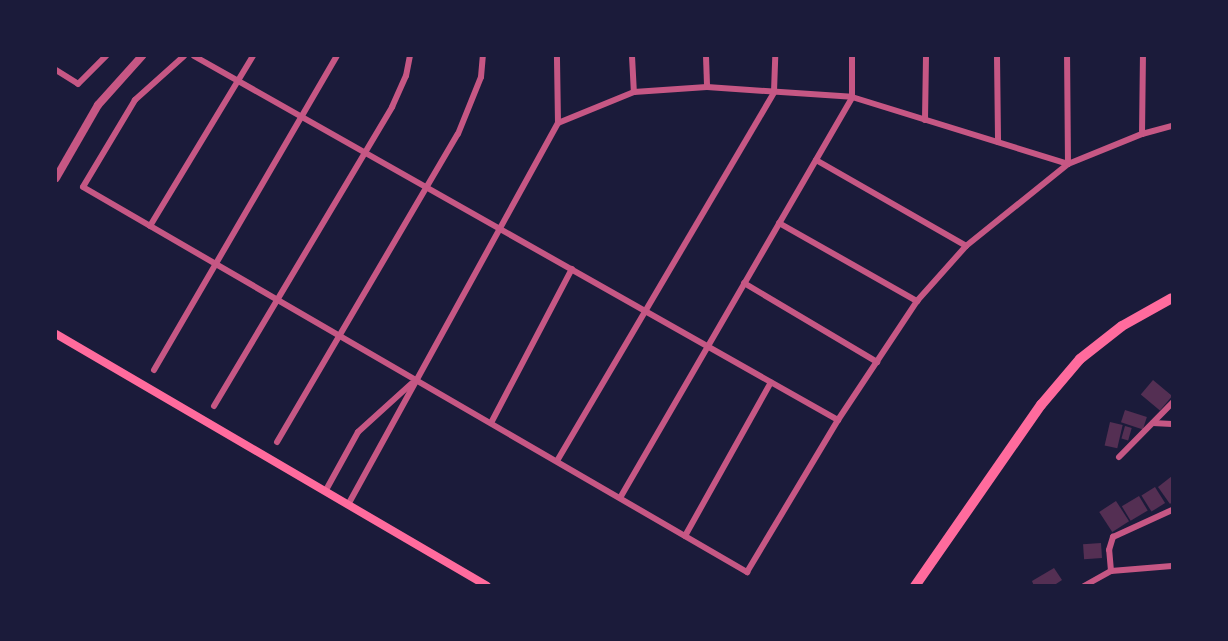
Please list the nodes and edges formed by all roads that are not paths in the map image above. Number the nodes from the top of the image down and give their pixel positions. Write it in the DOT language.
graph roads {
  1 [pos="106,56"];
  2 [pos="142,56"];
  3 [pos="184,56"];
  4 [pos="194,56"];
  5 [pos="253,56"];
  6 [pos="337,56"];
  7 [pos="410,56"];
  8 [pos="483,56"];
  9 [pos="557,56"];
  10 [pos="632,56"];
  11 [pos="706,56"];
  12 [pos="775,56"];
  13 [pos="852,56"];
  14 [pos="926,56"];
  15 [pos="997,56"];
  16 [pos="1067,56"];
  17 [pos="1143,56"];
  18 [pos="56,70"];
  19 [pos="239,81"];
  20 [pos="707,87"];
  21 [pos="634,92"];
  22 [pos="774,92"];
  23 [pos="852,97"];
  24 [pos="303,117"];
  25 [pos="925,120"];
  26 [pos="558,123"];
  27 [pos="1173,126"];
  28 [pos="1142,134"];
  29 [pos="998,142"];
  30 [pos="365,153"];
  31 [pos="816,160"];
  32 [pos="1068,164"];
  33 [pos="56,178"];
  34 [pos="427,188"];
  35 [pos="779,223"];
  36 [pos="150,226"];
  37 [pos="499,228"];
  38 [pos="966,246"];
  39 [pos="216,264"];
  40 [pos="572,269"];
  41 [pos="744,283"];
  42 [pos="1173,298"];
  43 [pos="278,300"];
  44 [pos="917,301"];
  45 [pos="645,311"];
  46 [pos="56,334"];
  47 [pos="340,336"];
  48 [pos="707,346"];
  49 [pos="877,362"];
  50 [pos="154,370"];
  51 [pos="416,380"];
  52 [pos="771,382"];
  53 [pos="1173,403"];
  54 [pos="214,406"];
  55 [pos="838,420"];
  56 [pos="492,423"];
  57 [pos="1153,423"];
  58 [pos="1173,424"];
  59 [pos="277,442"];
  60 [pos="1119,457"];
  61 [pos="557,461"];
  62 [pos="326,490"];
  63 [pos="620,498"];
  64 [pos="349,503"];
  65 [pos="1173,510"];
  66 [pos="685,536"];
  67 [pos="1173,566"];
  68 [pos="1111,571"];
  69 [pos="488,585"];
  70 [pos="915,585"];
  71 [pos="1084,585"];
  1 -- 18 [label="street"];
  2 -- 33 [label="street"];
  3 -- 36 [label="street"];
  4 -- 19 [label="street"];
  5 -- 19 [label="street"];
  6 -- 24 [label="street"];
  7 -- 30 [label="street"];
  8 -- 34 [label="street"];
  9 -- 26 [label="street"];
  10 -- 21 [label="street"];
  11 -- 20 [label="street"];
  12 -- 22 [label="street"];
  13 -- 23 [label="street"];
  14 -- 25 [label="street"];
  15 -- 29 [label="street"];
  16 -- 32 [label="street"];
  17 -- 28 [label="street"];
  19 -- 24 [label="street"];
  19 -- 36 [label="street"];
  20 -- 21 [label="street"];
  20 -- 22 [label="street"];
  21 -- 26 [label="street"];
  22 -- 23 [label="street"];
  22 -- 45 [label="street"];
  23 -- 25 [label="street"];
  23 -- 31 [label="street"];
  24 -- 30 [label="street"];
  24 -- 39 [label="street"];
  25 -- 29 [label="street"];
  26 -- 37 [label="street"];
  27 -- 28 [label="street"];
  28 -- 32 [label="street"];
  29 -- 32 [label="street"];
  30 -- 34 [label="street"];
  30 -- 43 [label="street"];
  31 -- 35 [label="street"];
  31 -- 38 [label="street"];
  32 -- 38 [label="street"];
  34 -- 37 [label="street"];
  34 -- 47 [label="street"];
  35 -- 41 [label="street"];
  35 -- 44 [label="street"];
  36 -- 39 [label="street"];
  37 -- 40 [label="street"];
  37 -- 51 [label="street"];
  38 -- 44 [label="street"];
  39 -- 43 [label="street"];
  39 -- 50 [label="street"];
  40 -- 45 [label="street"];
  40 -- 56 [label="street"];
  41 -- 48 [label="street"];
  41 -- 49 [label="street"];
  42 -- 70 [label="highway"];
  43 -- 47 [label="street"];
  43 -- 54 [label="street"];
  44 -- 49 [label="street"];
  45 -- 48 [label="street"];
  45 -- 61 [label="street"];
  46 -- 62 [label="main road"];
  47 -- 51 [label="street"];
  47 -- 59 [label="street"];
  48 -- 52 [label="street"];
  48 -- 63 [label="street"];
  49 -- 55 [label="street"];
  51 -- 56 [label="street"];
  51 -- 62 [label="street"];
  51 -- 64 [label="street"];
  52 -- 55 [label="street"];
  52 -- 66 [label="street"];
  53 -- 57 [label="street"];
  55 -- 66 [label="street"];
  56 -- 61 [label="street"];
  57 -- 58 [label="street"];
  57 -- 60 [label="street"];
  61 -- 63 [label="street"];
  62 -- 64 [label="main road"];
  63 -- 66 [label="street"];
  64 -- 69 [label="main road"];
  65 -- 68 [label="street"];
  67 -- 68 [label="street"];
  68 -- 71 [label="street"];
}
